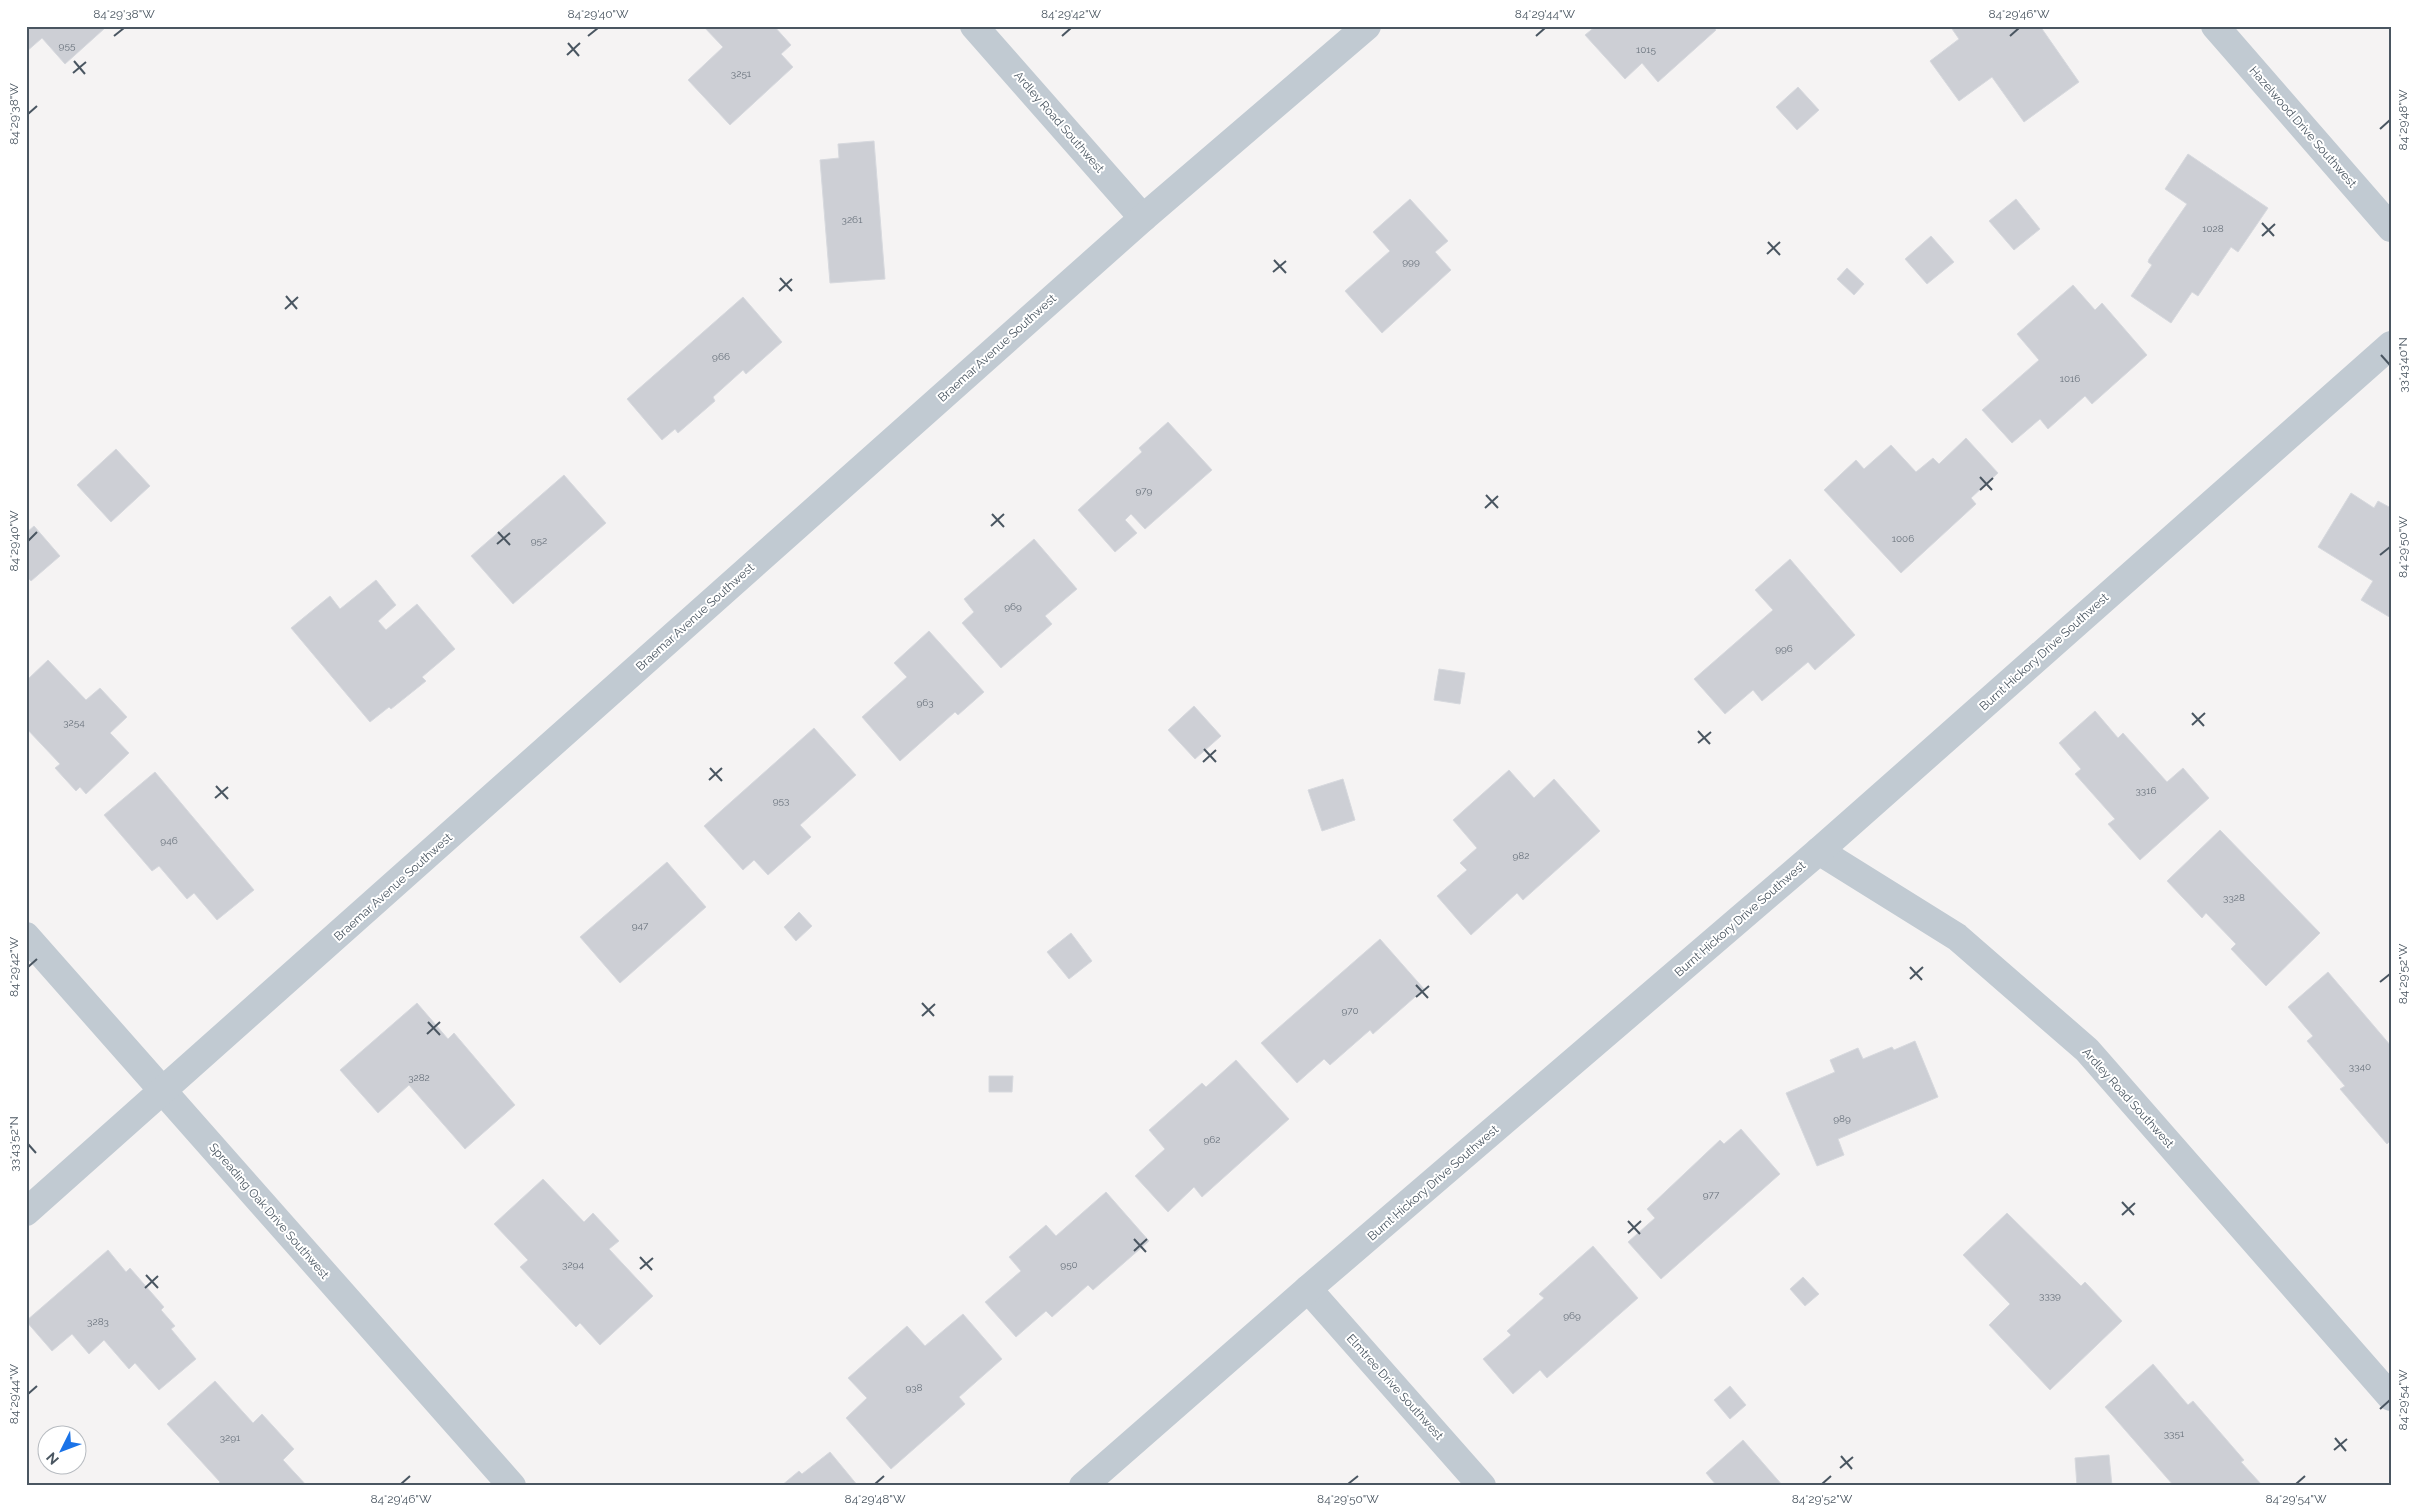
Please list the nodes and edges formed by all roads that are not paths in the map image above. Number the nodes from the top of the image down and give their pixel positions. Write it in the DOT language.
graph roads {
  1 [pos="974,26"];
  2 [pos="1367,26"];
  3 [pos="2215,26"];
  4 [pos="1143,218"];
  5 [pos="2391,228"];
  6 [pos="2391,344"];
  7 [pos="1819,851"];
  8 [pos="26,936"];
  9 [pos="164,1092"];
  10 [pos="26,1212"];
  11 [pos="1308,1289"];
  12 [pos="2391,1397"];
  13 [pos="512,1486"];
  14 [pos="1083,1486"];
  15 [pos="1482,1486"];
  1 -- 4 [label="street, Ardley Road Southwest"];
  2 -- 4 [label="street, Braemar Avenue Southwest"];
  3 -- 5 [label="street, Hazelwood Drive Southwest"];
  4 -- 9 [label="street, Braemar Avenue Southwest"];
  6 -- 7 [label="street, Burnt Hickory Drive Southwest"];
  7 -- 11 [label="street, Burnt Hickory Drive Southwest"];
  7 -- 12 [label="street, Ardley Road Southwest"];
  8 -- 9 [label="street, Spreading Oak Drive Southwest"];
  9 -- 10 [label="street, Braemar Avenue Southwest"];
  9 -- 13 [label="street, Spreading Oak Drive Southwest"];
  11 -- 14 [label="street, Burnt Hickory Drive Southwest"];
  11 -- 15 [label="street, Elmtree Drive Southwest"];
}
